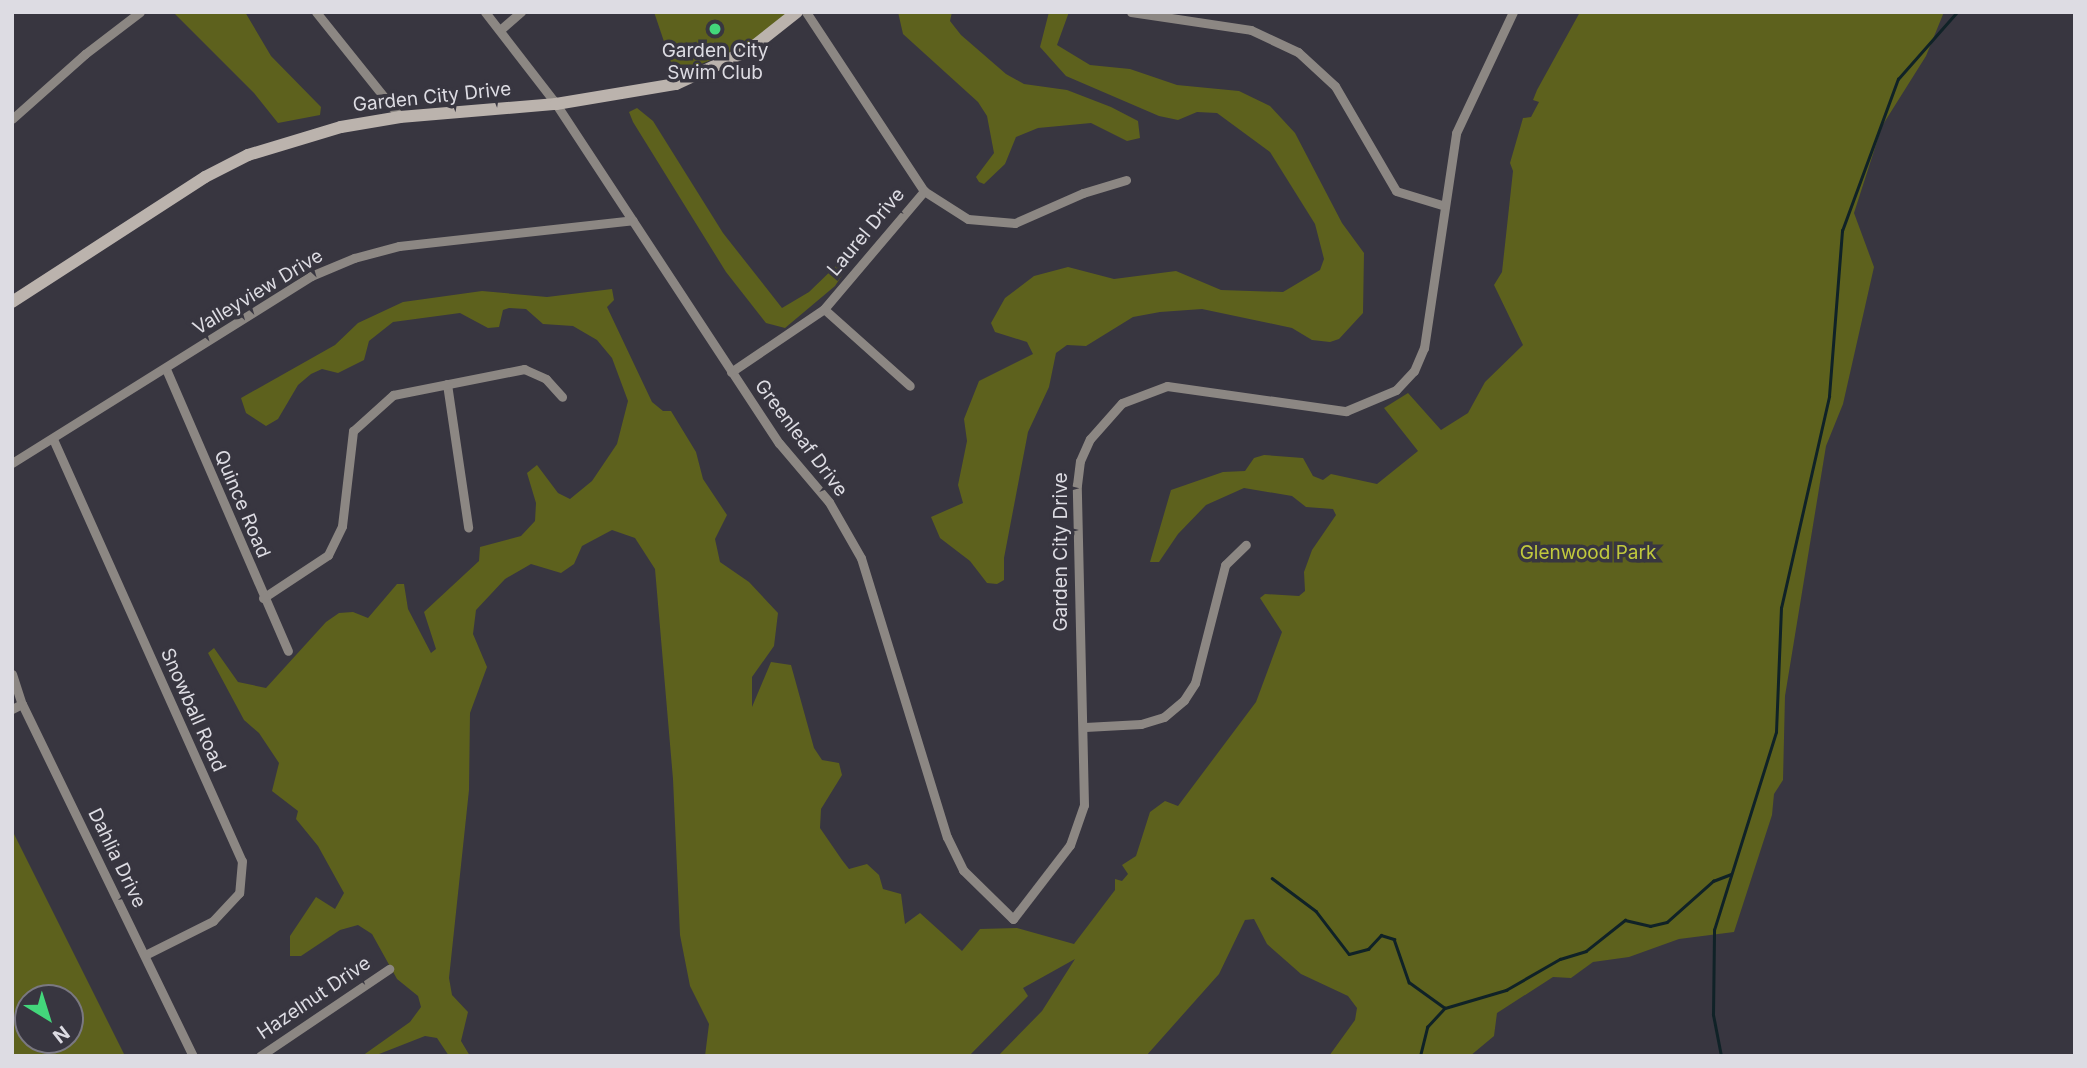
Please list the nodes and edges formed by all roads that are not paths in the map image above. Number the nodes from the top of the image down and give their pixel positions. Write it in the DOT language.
graph roads {
  1 [pos="140,12"];
  2 [pos="317,12"];
  3 [pos="485,12"];
  4 [pos="521,12"];
  5 [pos="797,12"];
  6 [pos="806,12"];
  7 [pos="1131,12"];
  8 [pos="1513,12"];
  9 [pos="500,30"];
  10 [pos="556,104"];
  11 [pos="400,117"];
  12 [pos="12,119"];
  13 [pos="1126,180"];
  14 [pos="924,191"];
  15 [pos="1442,205"];
  16 [pos="633,220"];
  17 [pos="12,302"];
  18 [pos="824,309"];
  19 [pos="166,369"];
  20 [pos="731,372"];
  21 [pos="447,384"];
  22 [pos="910,386"];
  23 [pos="562,397"];
  24 [pos="53,439"];
  25 [pos="12,463"];
  26 [pos="468,527"];
  27 [pos="1246,545"];
  28 [pos="263,598"];
  29 [pos="288,651"];
  30 [pos="12,674"];
  31 [pos="22,704"];
  32 [pos="12,709"];
  33 [pos="1085,726"];
  34 [pos="1013,919"];
  35 [pos="145,955"];
  36 [pos="388,969"];
  37 [pos="193,1056"];
  38 [pos="260,1056"];
  1 -- 12 [label="street"];
  2 -- 11 [label="street"];
  3 -- 9 [label="street, Greenleaf Drive"];
  4 -- 9 [label="street"];
  5 -- 10 [label="street, Garden City Drive"];
  6 -- 14 [label="street, Laurel Drive"];
  7 -- 15 [label="street"];
  8 -- 15 [label="street, Garden City Drive"];
  9 -- 10 [label="street, Greenleaf Drive"];
  10 -- 11 [label="street, Garden City Drive"];
  10 -- 16 [label="street, Greenleaf Drive"];
  11 -- 17 [label="street, Garden City Drive"];
  13 -- 14 [label="street"];
  14 -- 18 [label="street, Laurel Drive"];
  15 -- 33 [label="street, Garden City Drive"];
  16 -- 19 [label="street, Valleyview Drive"];
  16 -- 20 [label="street, Greenleaf Drive"];
  18 -- 20 [label="street, Laurel Drive"];
  18 -- 22 [label="street"];
  19 -- 24 [label="street, Valleyview Drive"];
  19 -- 28 [label="street, Quince Road"];
  20 -- 34 [label="street, Greenleaf Drive"];
  21 -- 23 [label="street"];
  21 -- 26 [label="street"];
  21 -- 28 [label="street"];
  24 -- 25 [label="street, Valleyview Drive"];
  24 -- 35 [label="street, Snowball Road"];
  27 -- 33 [label="street"];
  28 -- 29 [label="street, Quince Road"];
  30 -- 31 [label="street, Dahlia Drive"];
  31 -- 32 [label="street"];
  31 -- 35 [label="street, Dahlia Drive"];
  33 -- 34 [label="street, Garden City Drive"];
  35 -- 37 [label="street, Dahlia Drive"];
  36 -- 38 [label="street, Hazelnut Drive"];
}
